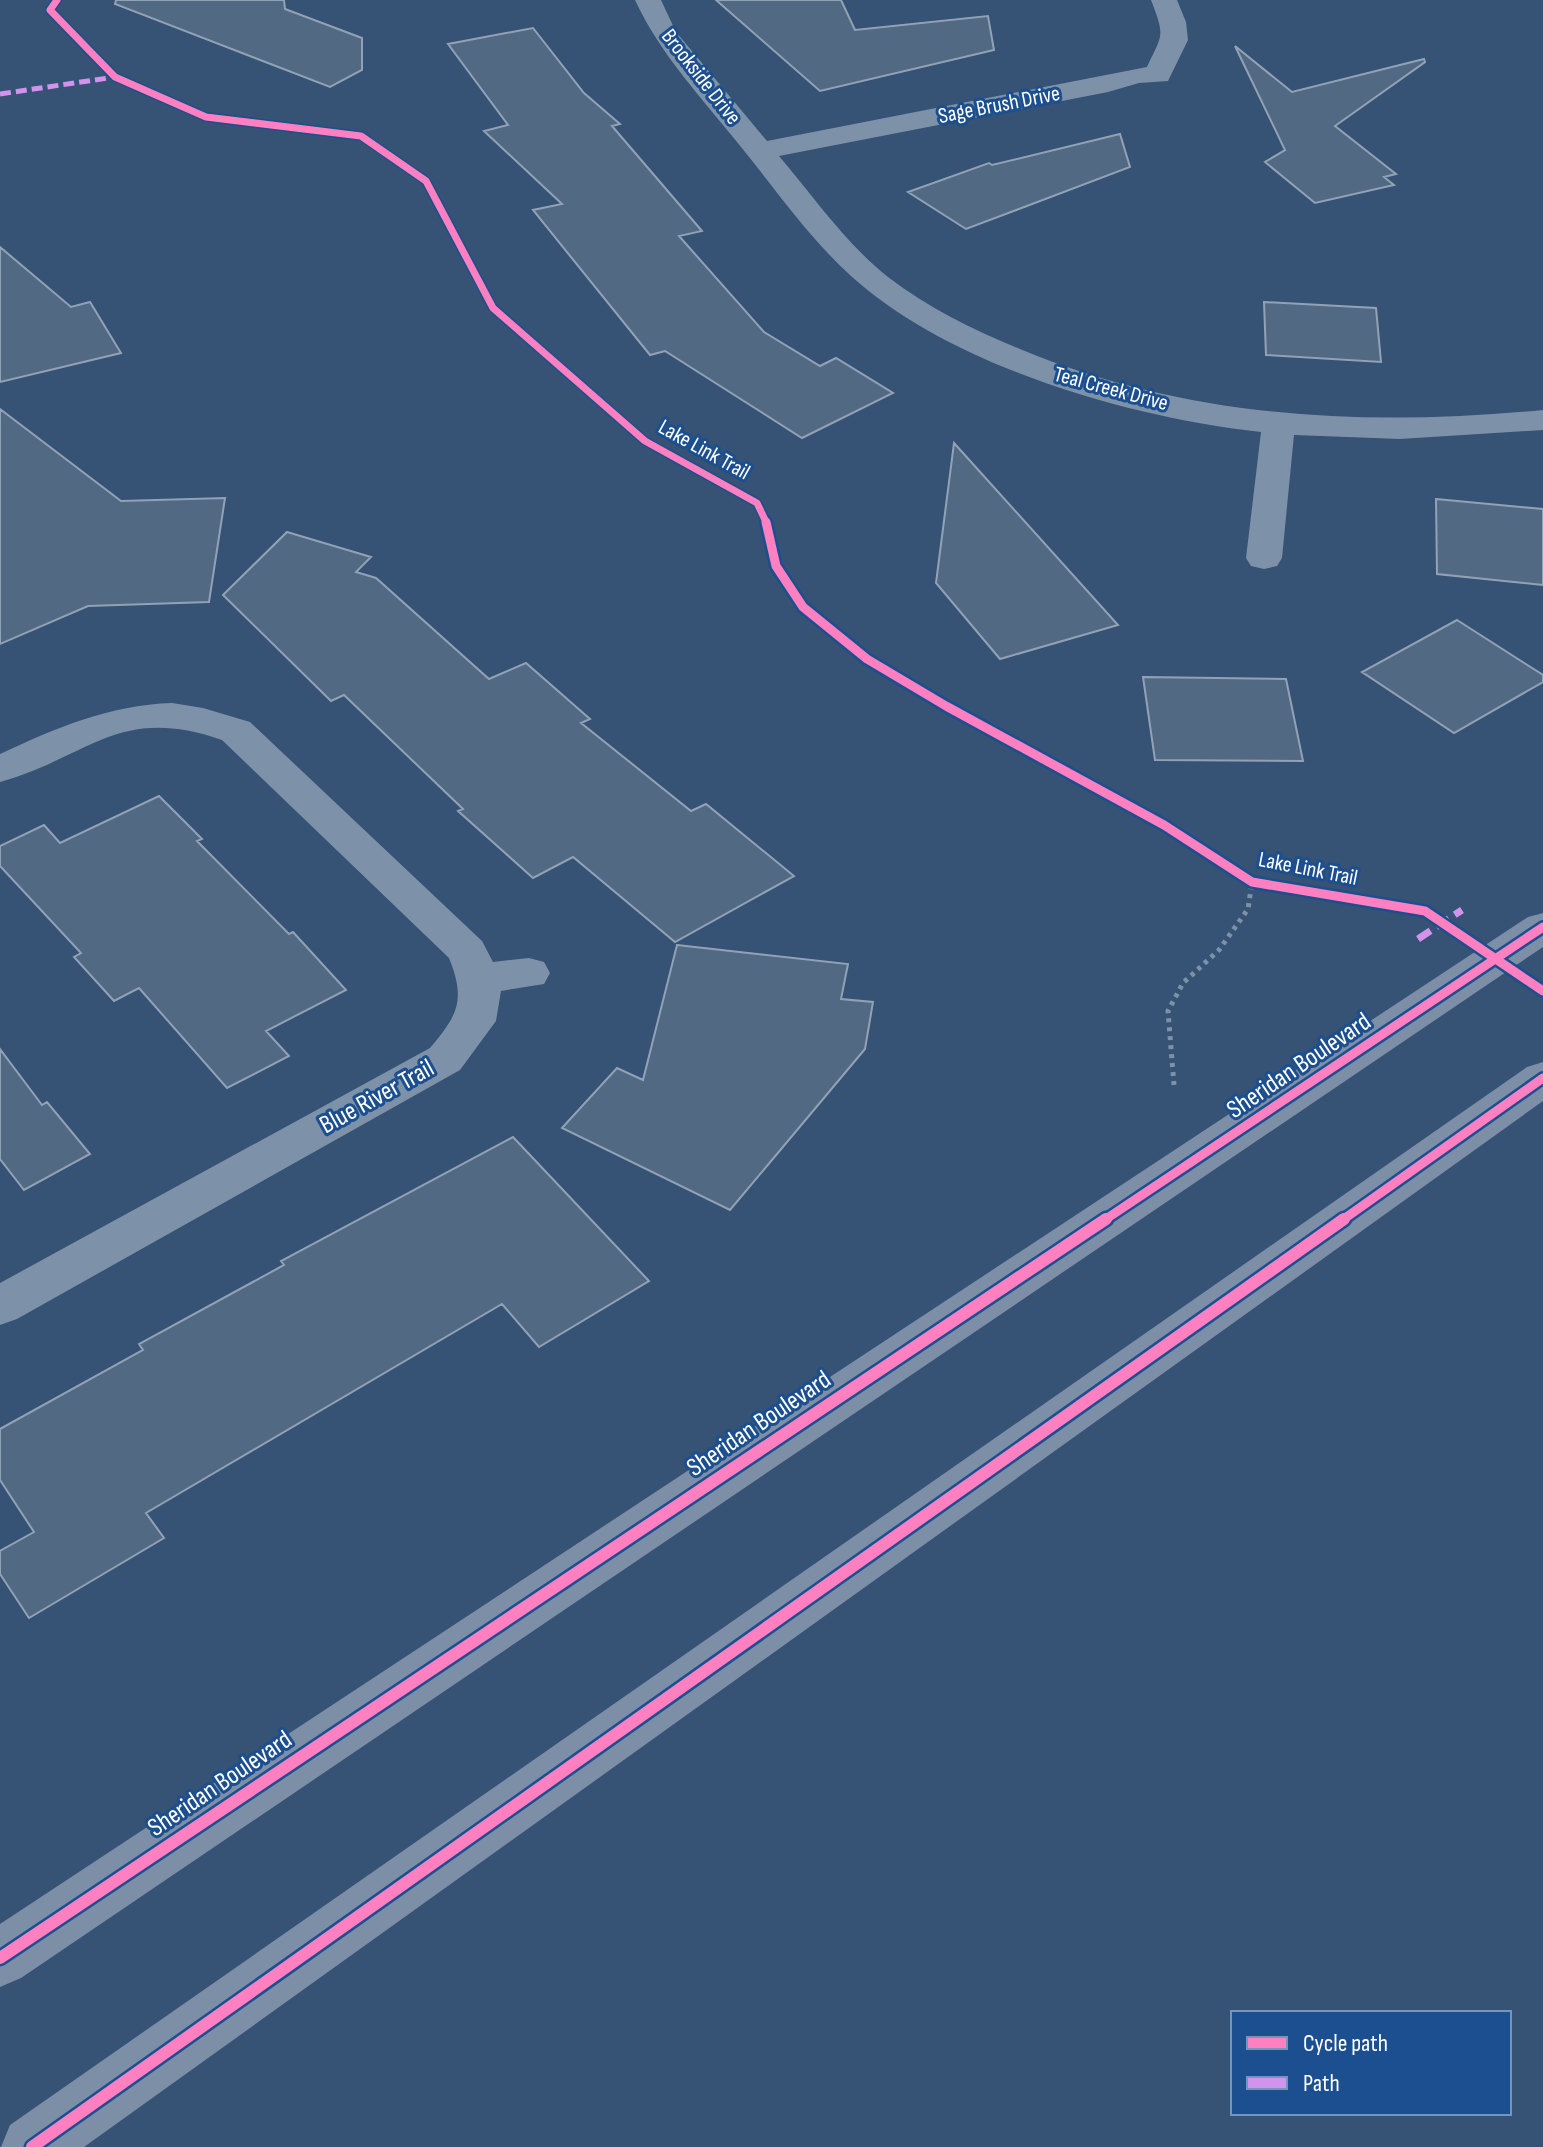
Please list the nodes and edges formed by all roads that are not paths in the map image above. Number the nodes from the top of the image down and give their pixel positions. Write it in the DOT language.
graph roads {
  1 [pos="648,0"];
  2 [pos="1164,0"];
  3 [pos="759,151"];
  4 [pos="1543,420"];
  5 [pos="1278,424"];
  6 [pos="1264,558"];
  7 [pos="0,769"];
  8 [pos="1543,927"];
  9 [pos="529,973"];
  10 [pos="480,979"];
  11 [pos="1543,1078"];
  12 [pos="0,1306"];
  13 [pos="0,1958"];
  14 [pos="32,2147"];
  1 -- 3 [label="street, Brookside Drive"];
  2 -- 3 [label="street, Sage Brush Drive"];
  3 -- 5 [label="street, Teal Creek Drive"];
  4 -- 5 [label="street, Teal Creek Drive"];
  5 -- 6 [label="street"];
  7 -- 10 [label="street"];
  8 -- 13 [label="main road, Sheridan Boulevard"];
  9 -- 10 [label="street"];
  10 -- 12 [label="street, Blue River Trail"];
  11 -- 14 [label="main road"];
}
